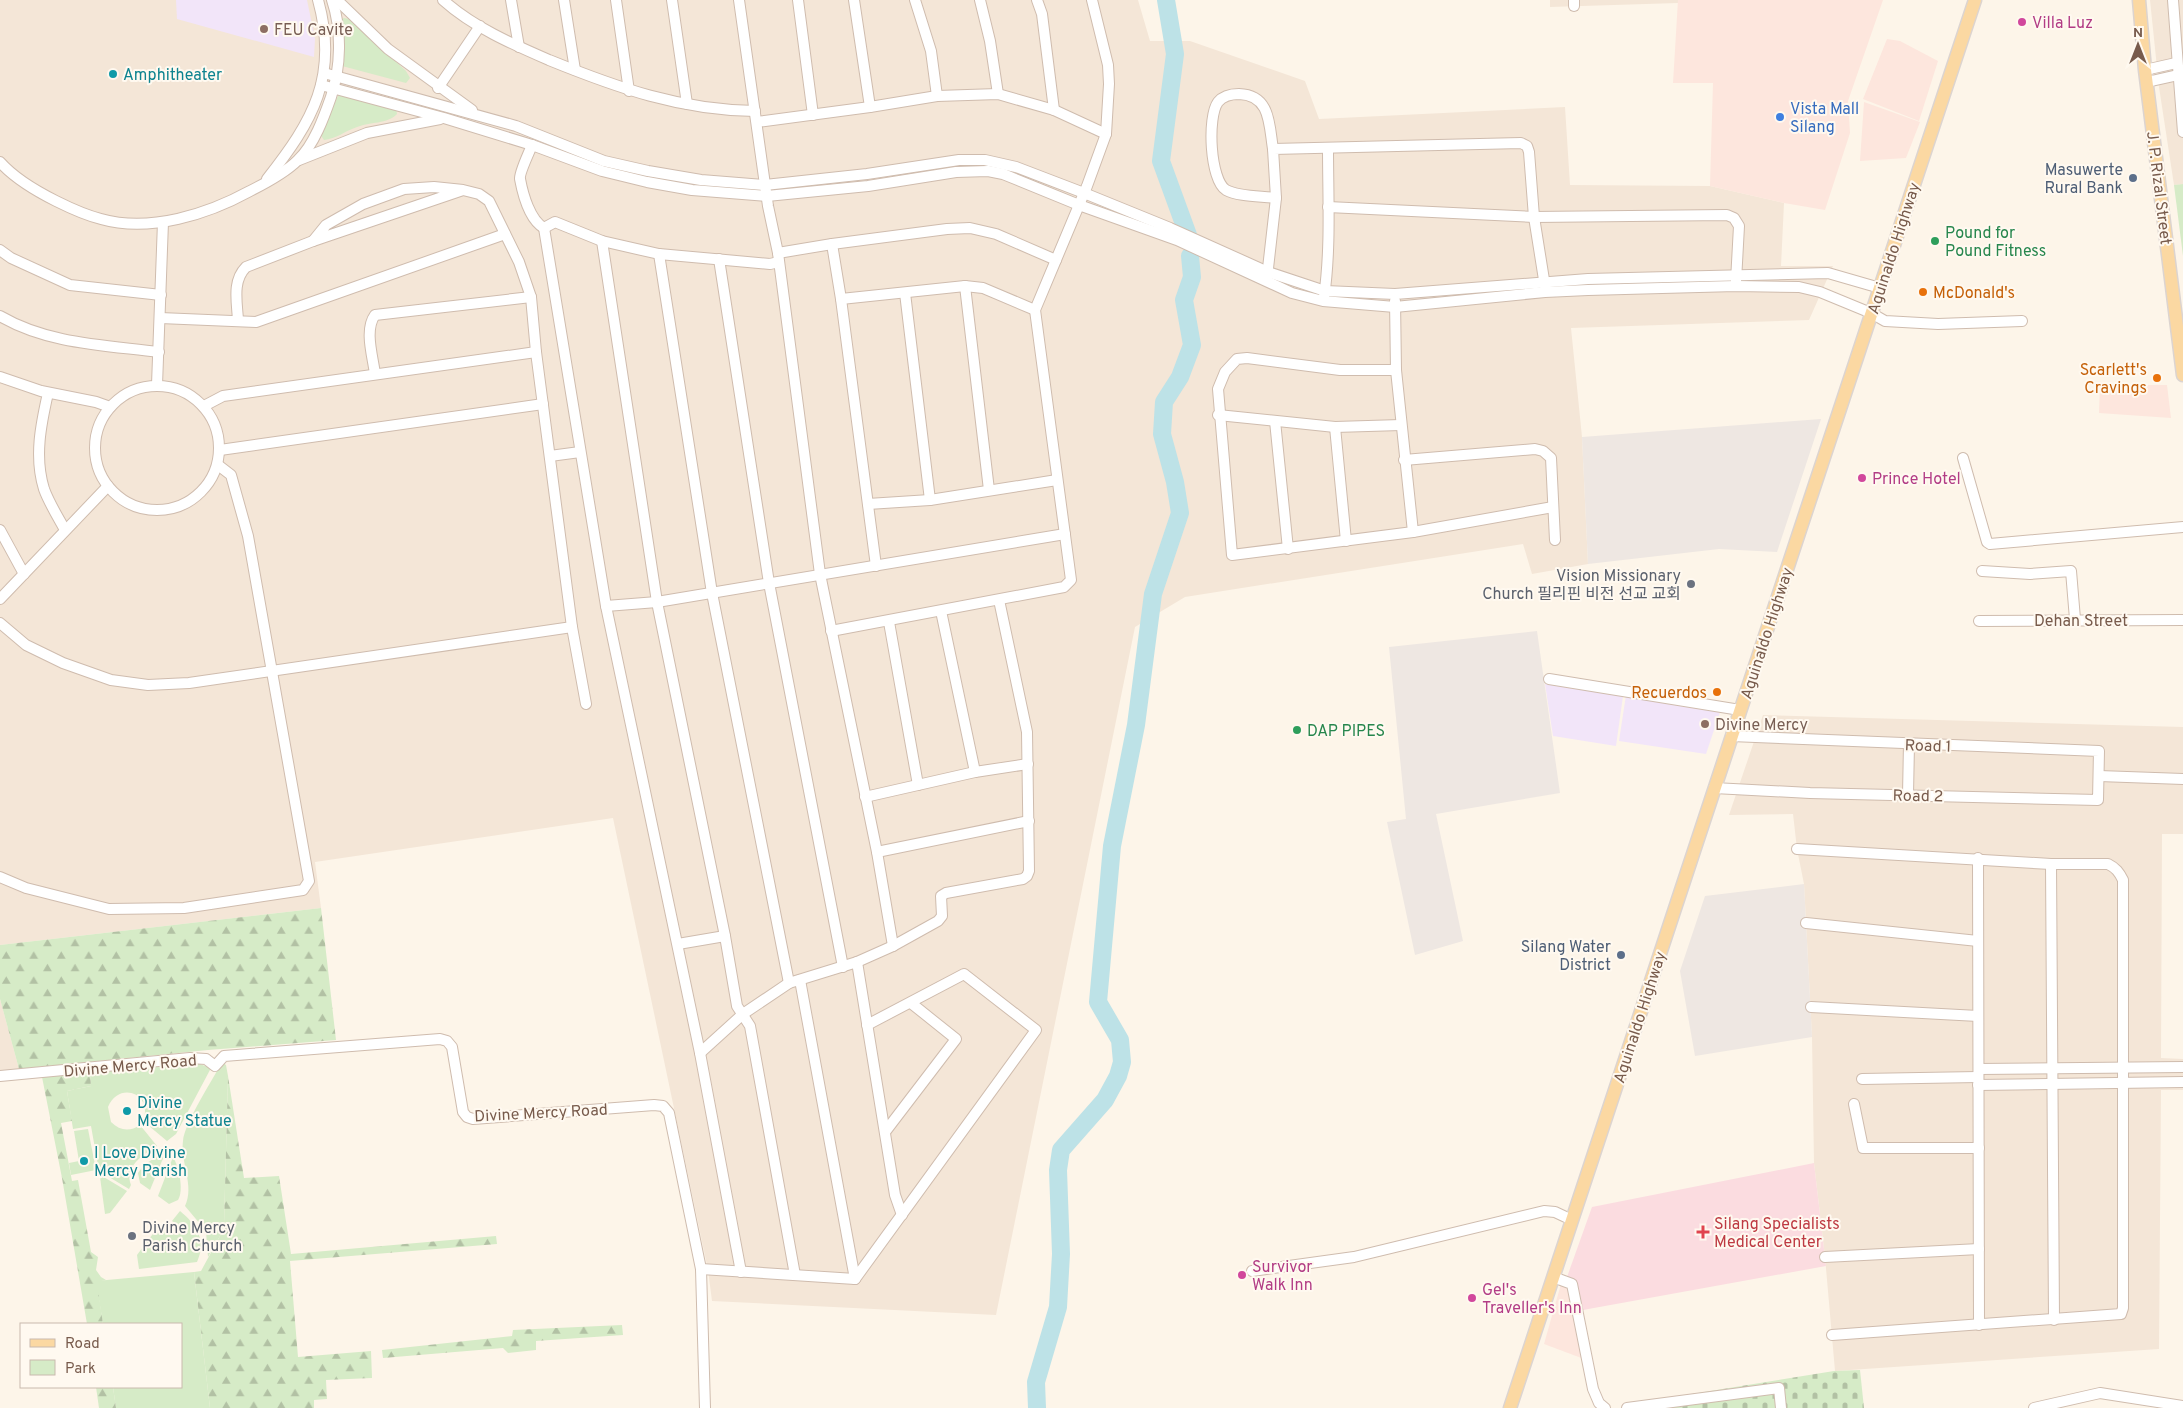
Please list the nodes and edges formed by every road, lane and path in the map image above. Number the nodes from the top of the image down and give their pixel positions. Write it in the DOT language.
graph roads {
  1 [pos="318,0"];
  2 [pos="332,0"];
  3 [pos="337,0"];
  4 [pos="443,0"];
  5 [pos="457,0"];
  6 [pos="511,0"];
  7 [pos="564,0"];
  8 [pos="616,0"];
  9 [pos="672,0"];
  10 [pos="739,0"];
  11 [pos="798,0"];
  12 [pos="854,0"];
  13 [pos="915,0"];
  14 [pos="980,0"];
  15 [pos="1037,0"];
  16 [pos="1092,0"];
  17 [pos="1974,0"];
  18 [pos="2139,0"];
  19 [pos="2173,0"];
  20 [pos="459,15"];
  21 [pos="480,26"];
  22 [pos="2179,28"];
  23 [pos="520,48"];
  24 [pos="2176,63"];
  25 [pos="575,70"];
  26 [pos="324,73"];
  27 [pos="2180,74"];
  28 [pos="337,76"];
  29 [pos="2146,76"];
  30 [pos="321,85"];
  31 [pos="334,88"];
  32 [pos="438,88"];
  33 [pos="629,91"];
  34 [pos="998,94"];
  35 [pos="937,96"];
  36 [pos="687,104"];
  37 [pos="870,107"];
  38 [pos="1054,110"];
  39 [pos="755,111"];
  40 [pos="479,115"];
  41 [pos="814,115"];
  42 [pos="444,118"];
  43 [pos="2182,121"];
  44 [pos="756,122"];
  45 [pos="2183,132"];
  46 [pos="1106,134"];
  47 [pos="532,145"];
  48 [pos="1328,148"];
  49 [pos="1273,149"];
  50 [pos="298,161"];
  51 [pos="0,162"];
  52 [pos="261,185"];
  53 [pos="765,185"];
  54 [pos="463,190"];
  55 [pos="1084,193"];
  56 [pos="767,196"];
  57 [pos="1276,198"];
  58 [pos="1079,205"];
  59 [pos="1328,207"];
  60 [pos="1534,217"];
  61 [pos="163,222"];
  62 [pos="544,228"];
  63 [pos="505,234"];
  64 [pos="1179,236"];
  65 [pos="313,241"];
  66 [pos="602,241"];
  67 [pos="832,244"];
  68 [pos="0,250"];
  69 [pos="659,254"];
  70 [pos="778,258"];
  71 [pos="719,259"];
  72 [pos="1056,260"];
  73 [pos="1737,274"];
  74 [pos="1267,277"];
  75 [pos="965,286"];
  76 [pos="1545,286"];
  77 [pos="1736,286"];
  78 [pos="1880,288"];
  79 [pos="905,294"];
  80 [pos="1395,294"];
  81 [pos="160,295"];
  82 [pos="1324,296"];
  83 [pos="531,297"];
  84 [pos="841,299"];
  85 [pos="1395,307"];
  86 [pos="1035,310"];
  87 [pos="1871,313"];
  88 [pos="0,316"];
  89 [pos="160,318"];
  90 [pos="238,320"];
  91 [pos="2022,321"];
  92 [pos="159,352"];
  93 [pos="536,352"];
  94 [pos="1396,370"];
  95 [pos="375,374"];
  96 [pos="0,376"];
  97 [pos="2183,376"];
  98 [pos="158,385"];
  99 [pos="48,393"];
  100 [pos="543,404"];
  101 [pos="204,406"];
  102 [pos="110,407"];
  103 [pos="1218,415"];
  104 [pos="1275,420"];
  105 [pos="1401,426"];
  106 [pos="1335,427"];
  107 [pos="220,450"];
  108 [pos="580,452"];
  109 [pos="550,456"];
  110 [pos="1963,458"];
  111 [pos="1404,460"];
  112 [pos="218,464"];
  113 [pos="1057,480"];
  114 [pos="108,486"];
  115 [pos="989,490"];
  116 [pos="930,500"];
  117 [pos="868,504"];
  118 [pos="1553,506"];
  119 [pos="2183,527"];
  120 [pos="0,530"];
  121 [pos="65,530"];
  122 [pos="1412,532"];
  123 [pos="1065,534"];
  124 [pos="1555,540"];
  125 [pos="1346,541"];
  126 [pos="1288,549"];
  127 [pos="876,566"];
  128 [pos="1982,571"];
  129 [pos="24,574"];
  130 [pos="820,574"];
  131 [pos="769,583"];
  132 [pos="712,593"];
  133 [pos="0,599"];
  134 [pos="999,600"];
  135 [pos="657,602"];
  136 [pos="606,606"];
  137 [pos="941,611"];
  138 [pos="2075,619"];
  139 [pos="2183,620"];
  140 [pos="1979,621"];
  141 [pos="0,622"];
  142 [pos="889,622"];
  143 [pos="572,628"];
  144 [pos="831,631"];
  145 [pos="271,670"];
  146 [pos="1548,679"];
  147 [pos="586,704"];
  148 [pos="1740,710"];
  149 [pos="1731,736"];
  150 [pos="1909,744"];
  151 [pos="1028,764"];
  152 [pos="975,772"];
  153 [pos="2099,776"];
  154 [pos="2183,779"];
  155 [pos="918,785"];
  156 [pos="1714,788"];
  157 [pos="1908,795"];
  158 [pos="865,797"];
  159 [pos="1029,821"];
  160 [pos="1797,848"];
  161 [pos="877,852"];
  162 [pos="1978,858"];
  163 [pos="2051,864"];
  164 [pos="0,877"];
  165 [pos="1806,923"];
  166 [pos="725,936"];
  167 [pos="1978,940"];
  168 [pos="678,944"];
  169 [pos="893,946"];
  170 [pos="856,962"];
  171 [pos="844,967"];
  172 [pos="800,980"];
  173 [pos="789,983"];
  174 [pos="911,1003"];
  175 [pos="1811,1007"];
  176 [pos="743,1014"];
  177 [pos="1978,1016"];
  178 [pos="867,1025"];
  179 [pos="700,1053"];
  180 [pos="2183,1067"];
  181 [pos="2052,1068"];
  182 [pos="2122,1068"];
  183 [pos="0,1076"];
  184 [pos="1978,1077"];
  185 [pos="1862,1080"];
  186 [pos="2183,1082"];
  187 [pos="2122,1083"];
  188 [pos="2052,1084"];
  189 [pos="1854,1104"];
  190 [pos="885,1132"];
  191 [pos="1979,1148"];
  192 [pos="902,1215"];
  193 [pos="1572,1220"];
  194 [pos="1979,1249"];
  195 [pos="1825,1256"];
  196 [pos="701,1269"];
  197 [pos="1252,1271"];
  198 [pos="741,1272"];
  199 [pos="795,1275"];
  200 [pos="1553,1277"];
  201 [pos="855,1279"];
  202 [pos="2054,1320"];
  203 [pos="1979,1325"];
  204 [pos="1832,1335"];
  205 [pos="2183,1406"];
  206 [pos="705,1408"];
  207 [pos="1510,1408"];
  208 [pos="1605,1408"];
  209 [pos="1627,1408"];
  210 [pos="1781,1408"];
  211 [pos="2034,1408"];
  1 -- 26 [label="street"];
  2 -- 28 [label="street"];
  3 -- 32 [label="street"];
  4 -- 20 [label="street"];
  5 -- 20 [label="street"];
  6 -- 23 [label="street"];
  7 -- 25 [label="street"];
  8 -- 33 [label="street"];
  9 -- 36 [label="street"];
  10 -- 39 [label="street"];
  11 -- 41 [label="street"];
  12 -- 37 [label="street"];
  13 -- 35 [label="street"];
  14 -- 34 [label="street"];
  15 -- 38 [label="street"];
  16 -- 46 [label="street"];
  17 -- 78 [label="main road, Aguinaldo Highway"];
  18 -- 29 [label="main road, J. P. Rizal Street"];
  19 -- 22 [label="street"];
  20 -- 21 [label="street"];
  21 -- 23 [label="street"];
  21 -- 32 [label="street"];
  22 -- 24 [label="street"];
  23 -- 25 [label="street"];
  24 -- 27 [label="street"];
  24 -- 29 [label="street"];
  25 -- 33 [label="street"];
  26 -- 28 [label="street"];
  26 -- 30 [label="street"];
  27 -- 29 [label="street"];
  27 -- 43 [label="street"];
  28 -- 31 [label="street"];
  28 -- 40 [label="street"];
  29 -- 97 [label="main road, J. P. Rizal Street"];
  30 -- 31 [label="street"];
  30 -- 52 [label="street"];
  31 -- 42 [label="street"];
  31 -- 50 [label="street"];
  32 -- 40 [label="street"];
  33 -- 36 [label="street"];
  34 -- 35 [label="street"];
  34 -- 38 [label="street"];
  35 -- 37 [label="street"];
  36 -- 39 [label="street"];
  37 -- 41 [label="street"];
  38 -- 46 [label="street"];
  39 -- 44 [label="street"];
  40 -- 53 [label="street"];
  41 -- 44 [label="street"];
  42 -- 47 [label="street"];
  42 -- 50 [label="street"];
  43 -- 45 [label="street"];
  44 -- 53 [label="street"];
  46 -- 55 [label="street"];
  47 -- 56 [label="street"];
  47 -- 62 [label="street"];
  48 -- 49 [label="street"];
  48 -- 59 [label="street"];
  48 -- 60 [label="street"];
  49 -- 57 [label="street"];
  49 -- 57 [label="street"];
  50 -- 52 [label="street"];
  51 -- 61 [label="street"];
  52 -- 61 [label="street"];
  53 -- 55 [label="street"];
  53 -- 56 [label="street"];
  54 -- 63 [label="street"];
  54 -- 65 [label="street"];
  54 -- 65 [label="street"];
  55 -- 58 [label="street"];
  55 -- 64 [label="street"];
  56 -- 58 [label="street"];
  56 -- 70 [label="street"];
  57 -- 74 [label="street"];
  58 -- 64 [label="street"];
  58 -- 72 [label="street"];
  59 -- 60 [label="street"];
  59 -- 82 [label="street"];
  60 -- 73 [label="street"];
  60 -- 76 [label="street"];
  61 -- 81 [label="street"];
  62 -- 66 [label="street"];
  62 -- 108 [label="street"];
  63 -- 83 [label="street"];
  63 -- 90 [label="street"];
  64 -- 74 [label="street"];
  65 -- 90 [label="street"];
  66 -- 69 [label="street"];
  66 -- 135 [label="street"];
  67 -- 70 [label="street"];
  67 -- 72 [label="street"];
  67 -- 84 [label="street"];
  68 -- 81 [label="street"];
  69 -- 71 [label="street"];
  69 -- 132 [label="street"];
  70 -- 71 [label="street"];
  70 -- 130 [label="street"];
  71 -- 131 [label="street"];
  72 -- 86 [label="street"];
  73 -- 76 [label="street"];
  73 -- 77 [label="street"];
  73 -- 78 [label="street"];
  74 -- 82 [label="street"];
  75 -- 79 [label="street"];
  75 -- 86 [label="street"];
  75 -- 115 [label="street"];
  76 -- 77 [label="street"];
  76 -- 80 [label="street"];
  76 -- 85 [label="street"];
  77 -- 87 [label="street"];
  78 -- 87 [label="main road, Aguinaldo Highway"];
  79 -- 84 [label="street"];
  79 -- 116 [label="street"];
  80 -- 82 [label="street"];
  80 -- 85 [label="street"];
  81 -- 89 [label="street"];
  82 -- 85 [label="street"];
  83 -- 93 [label="street"];
  83 -- 95 [label="street"];
  84 -- 117 [label="street"];
  85 -- 94 [label="street"];
  86 -- 113 [label="street"];
  87 -- 91 [label="street"];
  87 -- 148 [label="main road, Aguinaldo Highway"];
  88 -- 92 [label="street"];
  89 -- 90 [label="street"];
  89 -- 92 [label="street"];
  92 -- 98 [label="street"];
  93 -- 95 [label="street"];
  93 -- 100 [label="street"];
  94 -- 103 [label="street"];
  94 -- 105 [label="street"];
  95 -- 101 [label="street"];
  96 -- 99 [label="street"];
  98 -- 101 [label="street"];
  98 -- 102 [label="street"];
  99 -- 102 [label="street"];
  99 -- 121 [label="street"];
  100 -- 107 [label="street"];
  100 -- 109 [label="street"];
  101 -- 107 [label="street"];
  102 -- 114 [label="street"];
  103 -- 104 [label="street"];
  103 -- 126 [label="street"];
  104 -- 106 [label="street"];
  104 -- 126 [label="street"];
  105 -- 106 [label="street"];
  105 -- 111 [label="street"];
  106 -- 125 [label="street"];
  107 -- 112 [label="street"];
  108 -- 109 [label="street"];
  108 -- 136 [label="street"];
  109 -- 143 [label="street"];
  110 -- 119 [label="street"];
  111 -- 118 [label="street"];
  111 -- 122 [label="street"];
  112 -- 114 [label="street"];
  112 -- 145 [label="street"];
  113 -- 115 [label="street"];
  113 -- 123 [label="street"];
  114 -- 121 [label="street"];
  115 -- 116 [label="street"];
  116 -- 117 [label="street"];
  117 -- 127 [label="street"];
  118 -- 122 [label="street"];
  118 -- 124 [label="street"];
  120 -- 129 [label="street"];
  121 -- 129 [label="street"];
  122 -- 125 [label="street"];
  123 -- 127 [label="street"];
  123 -- 134 [label="street"];
  125 -- 126 [label="street"];
  127 -- 130 [label="street"];
  128 -- 138 [label="street"];
  129 -- 133 [label="street"];
  130 -- 131 [label="street"];
  130 -- 144 [label="street"];
  131 -- 132 [label="street"];
  131 -- 171 [label="street"];
  132 -- 135 [label="street"];
  132 -- 173 [label="street"];
  134 -- 137 [label="street"];
  134 -- 151 [label="street"];
  135 -- 136 [label="street"];
  135 -- 166 [label="street"];
  136 -- 168 [label="street"];
  137 -- 142 [label="street"];
  137 -- 152 [label="street"];
  138 -- 139 [label="street, Dehan Street"];
  138 -- 140 [label="street, Dehan Street"];
  141 -- 145 [label="street"];
  142 -- 144 [label="street"];
  142 -- 155 [label="street"];
  143 -- 145 [label="street"];
  143 -- 147 [label="street"];
  144 -- 158 [label="street"];
  145 -- 164 [label="street"];
  146 -- 148 [label="street"];
  148 -- 149 [label="main road, Aguinaldo Highway"];
  149 -- 150 [label="street, Road 1"];
  149 -- 156 [label="main road, Aguinaldo Highway"];
  150 -- 153 [label="street, Road 1"];
  150 -- 157 [label="street"];
  151 -- 152 [label="street"];
  151 -- 159 [label="street"];
  152 -- 155 [label="street"];
  153 -- 154 [label="street"];
  153 -- 157 [label="street, Road 2"];
  155 -- 158 [label="street"];
  156 -- 157 [label="street, Road 2"];
  156 -- 193 [label="main road, Aguinaldo Highway"];
  158 -- 161 [label="street"];
  159 -- 161 [label="street"];
  159 -- 169 [label="street"];
  160 -- 162 [label="street"];
  161 -- 169 [label="street"];
  162 -- 163 [label="street"];
  162 -- 167 [label="street"];
  163 -- 181 [label="street"];
  163 -- 182 [label="street"];
  165 -- 167 [label="street"];
  166 -- 168 [label="street"];
  166 -- 176 [label="street"];
  167 -- 177 [label="street"];
  168 -- 179 [label="street"];
  169 -- 170 [label="street"];
  170 -- 171 [label="street"];
  170 -- 178 [label="street"];
  171 -- 172 [label="street"];
  172 -- 173 [label="street"];
  172 -- 201 [label="street"];
  173 -- 176 [label="street"];
  174 -- 178 [label="street"];
  174 -- 190 [label="street"];
  174 -- 192 [label="street"];
  175 -- 177 [label="street"];
  176 -- 179 [label="street"];
  176 -- 199 [label="street"];
  177 -- 184 [label="street"];
  178 -- 190 [label="street"];
  179 -- 198 [label="street"];
  180 -- 182 [label="street"];
  181 -- 182 [label="street"];
  181 -- 184 [label="street"];
  181 -- 188 [label="street"];
  182 -- 187 [label="street"];
  183 -- 196 [label="street, Divine Mercy Road"];
  184 -- 185 [label="street"];
  184 -- 188 [label="street"];
  184 -- 191 [label="street"];
  186 -- 187 [label="street"];
  187 -- 188 [label="street"];
  187 -- 202 [label="street"];
  188 -- 202 [label="street"];
  189 -- 191 [label="street"];
  190 -- 192 [label="street"];
  191 -- 194 [label="street"];
  192 -- 201 [label="street"];
  193 -- 197 [label="street"];
  193 -- 200 [label="main road, Aguinaldo Highway"];
  194 -- 195 [label="street"];
  194 -- 203 [label="street"];
  196 -- 198 [label="street"];
  196 -- 206 [label="street, Divine Mercy Road"];
  198 -- 199 [label="street"];
  199 -- 201 [label="street"];
  200 -- 207 [label="main road, Aguinaldo Highway"];
  200 -- 208 [label="street"];
  202 -- 203 [label="street"];
  203 -- 204 [label="street"];
  205 -- 211 [label="street"];
  209 -- 210 [label="street"];
}
